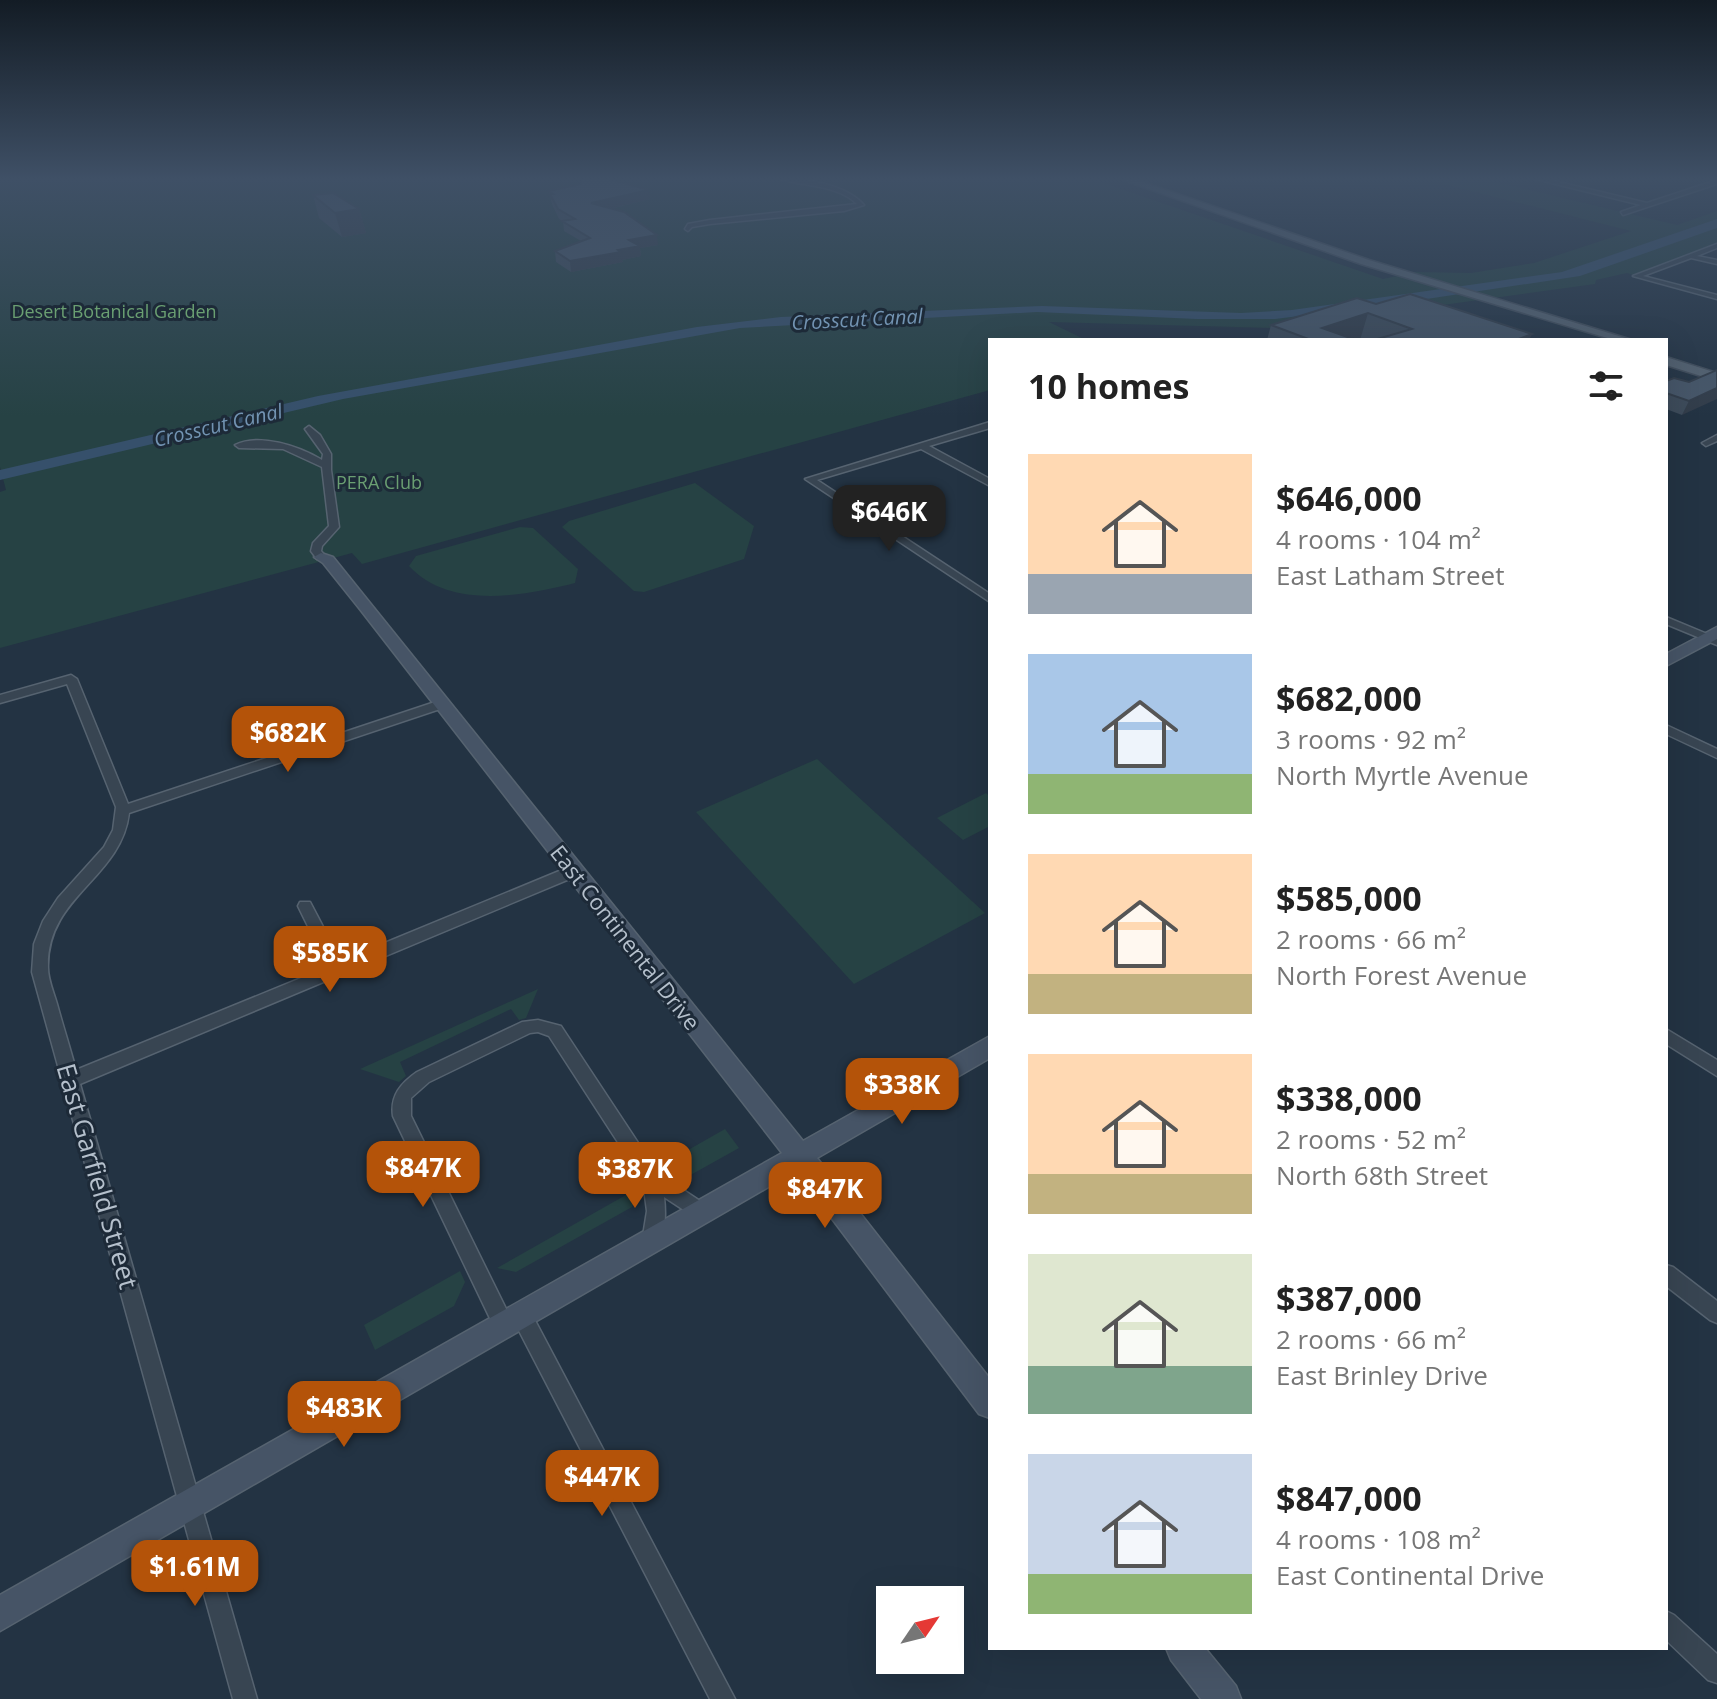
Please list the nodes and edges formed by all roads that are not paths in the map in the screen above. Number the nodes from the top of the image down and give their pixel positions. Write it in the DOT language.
graph roads {
  1 [pos="1330,257"];
  2 [pos="1350,257"];
  3 [pos="1687,257"];
  4 [pos="1697,257"];
  5 [pos="1717,262"];
  6 [pos="1451,291"];
  7 [pos="1717,297"];
  8 [pos="1591,338"];
  9 [pos="1619,338"];
  10 [pos="1668,353"];
  11 [pos="1668,362"];
  12 [pos="1717,367"];
  13 [pos="1717,377"];
  14 [pos="988,426"];
  15 [pos="309,429"];
  16 [pos="1717,438"];
  17 [pos="1706,443"];
  18 [pos="239,445"];
  19 [pos="921,445"];
  20 [pos="324,465"];
  21 [pos="988,482"];
  22 [pos="321,557"];
  23 [pos="988,598"];
  24 [pos="1668,621"];
  25 [pos="1714,637"];
  26 [pos="1668,660"];
  27 [pos="0,699"];
  28 [pos="442,704"];
  29 [pos="1668,730"];
  30 [pos="1717,754"];
  31 [pos="123,810"];
  32 [pos="574,871"];
  33 [pos="305,906"];
  34 [pos="337,969"];
  35 [pos="1668,1037"];
  36 [pos="988,1047"];
  37 [pos="1717,1069"];
  38 [pos="71,1080"];
  39 [pos="800,1158"];
  40 [pos="652,1179"];
  41 [pos="702,1213"];
  42 [pos="652,1242"];
  43 [pos="1668,1276"];
  44 [pos="1717,1313"];
  45 [pos="513,1321"];
  46 [pos="988,1400"];
  47 [pos="191,1505"];
  48 [pos="0,1614"];
  49 [pos="1668,1625"];
  50 [pos="1185,1650"];
  51 [pos="1717,1671"];
  52 [pos="245,1699"];
  53 [pos="723,1699"];
  54 [pos="1223,1699"];
  1 -- 6 [label="main road"];
  2 -- 6 [label="main road"];
  3 -- 7 [label="street"];
  4 -- 5 [label="street"];
  6 -- 8 [label="main road"];
  6 -- 9 [label="main road"];
  10 -- 12 [label="main road"];
  11 -- 13 [label="main road"];
  14 -- 19 [label="street"];
  15 -- 20 [label="street, East Continental Drive"];
  16 -- 17 [label="street"];
  18 -- 20 [label="street"];
  19 -- 21 [label="street"];
  19 -- 23 [label="street"];
  20 -- 22 [label="street, East Continental Drive"];
  22 -- 28 [label="street, East Continental Drive"];
  24 -- 25 [label="street"];
  25 -- 26 [label="street"];
  27 -- 31 [label="street"];
  28 -- 31 [label="street"];
  28 -- 32 [label="street, East Continental Drive"];
  29 -- 30 [label="street"];
  31 -- 38 [label="street, East Garfield Street"];
  32 -- 34 [label="street"];
  32 -- 39 [label="street, East Continental Drive"];
  33 -- 34 [label="street"];
  34 -- 38 [label="street"];
  35 -- 37 [label="street"];
  36 -- 39 [label="street"];
  38 -- 47 [label="street, East Garfield Street"];
  39 -- 41 [label="street"];
  39 -- 46 [label="street, East Continental Drive"];
  40 -- 41 [label="street"];
  40 -- 42 [label="street"];
  40 -- 45 [label="street"];
  41 -- 42 [label="street"];
  42 -- 45 [label="street"];
  43 -- 44 [label="street"];
  45 -- 47 [label="street"];
  45 -- 53 [label="street"];
  47 -- 48 [label="street"];
  47 -- 52 [label="street, East Garfield Street"];
  49 -- 51 [label="street"];
  50 -- 54 [label="street"];
}
